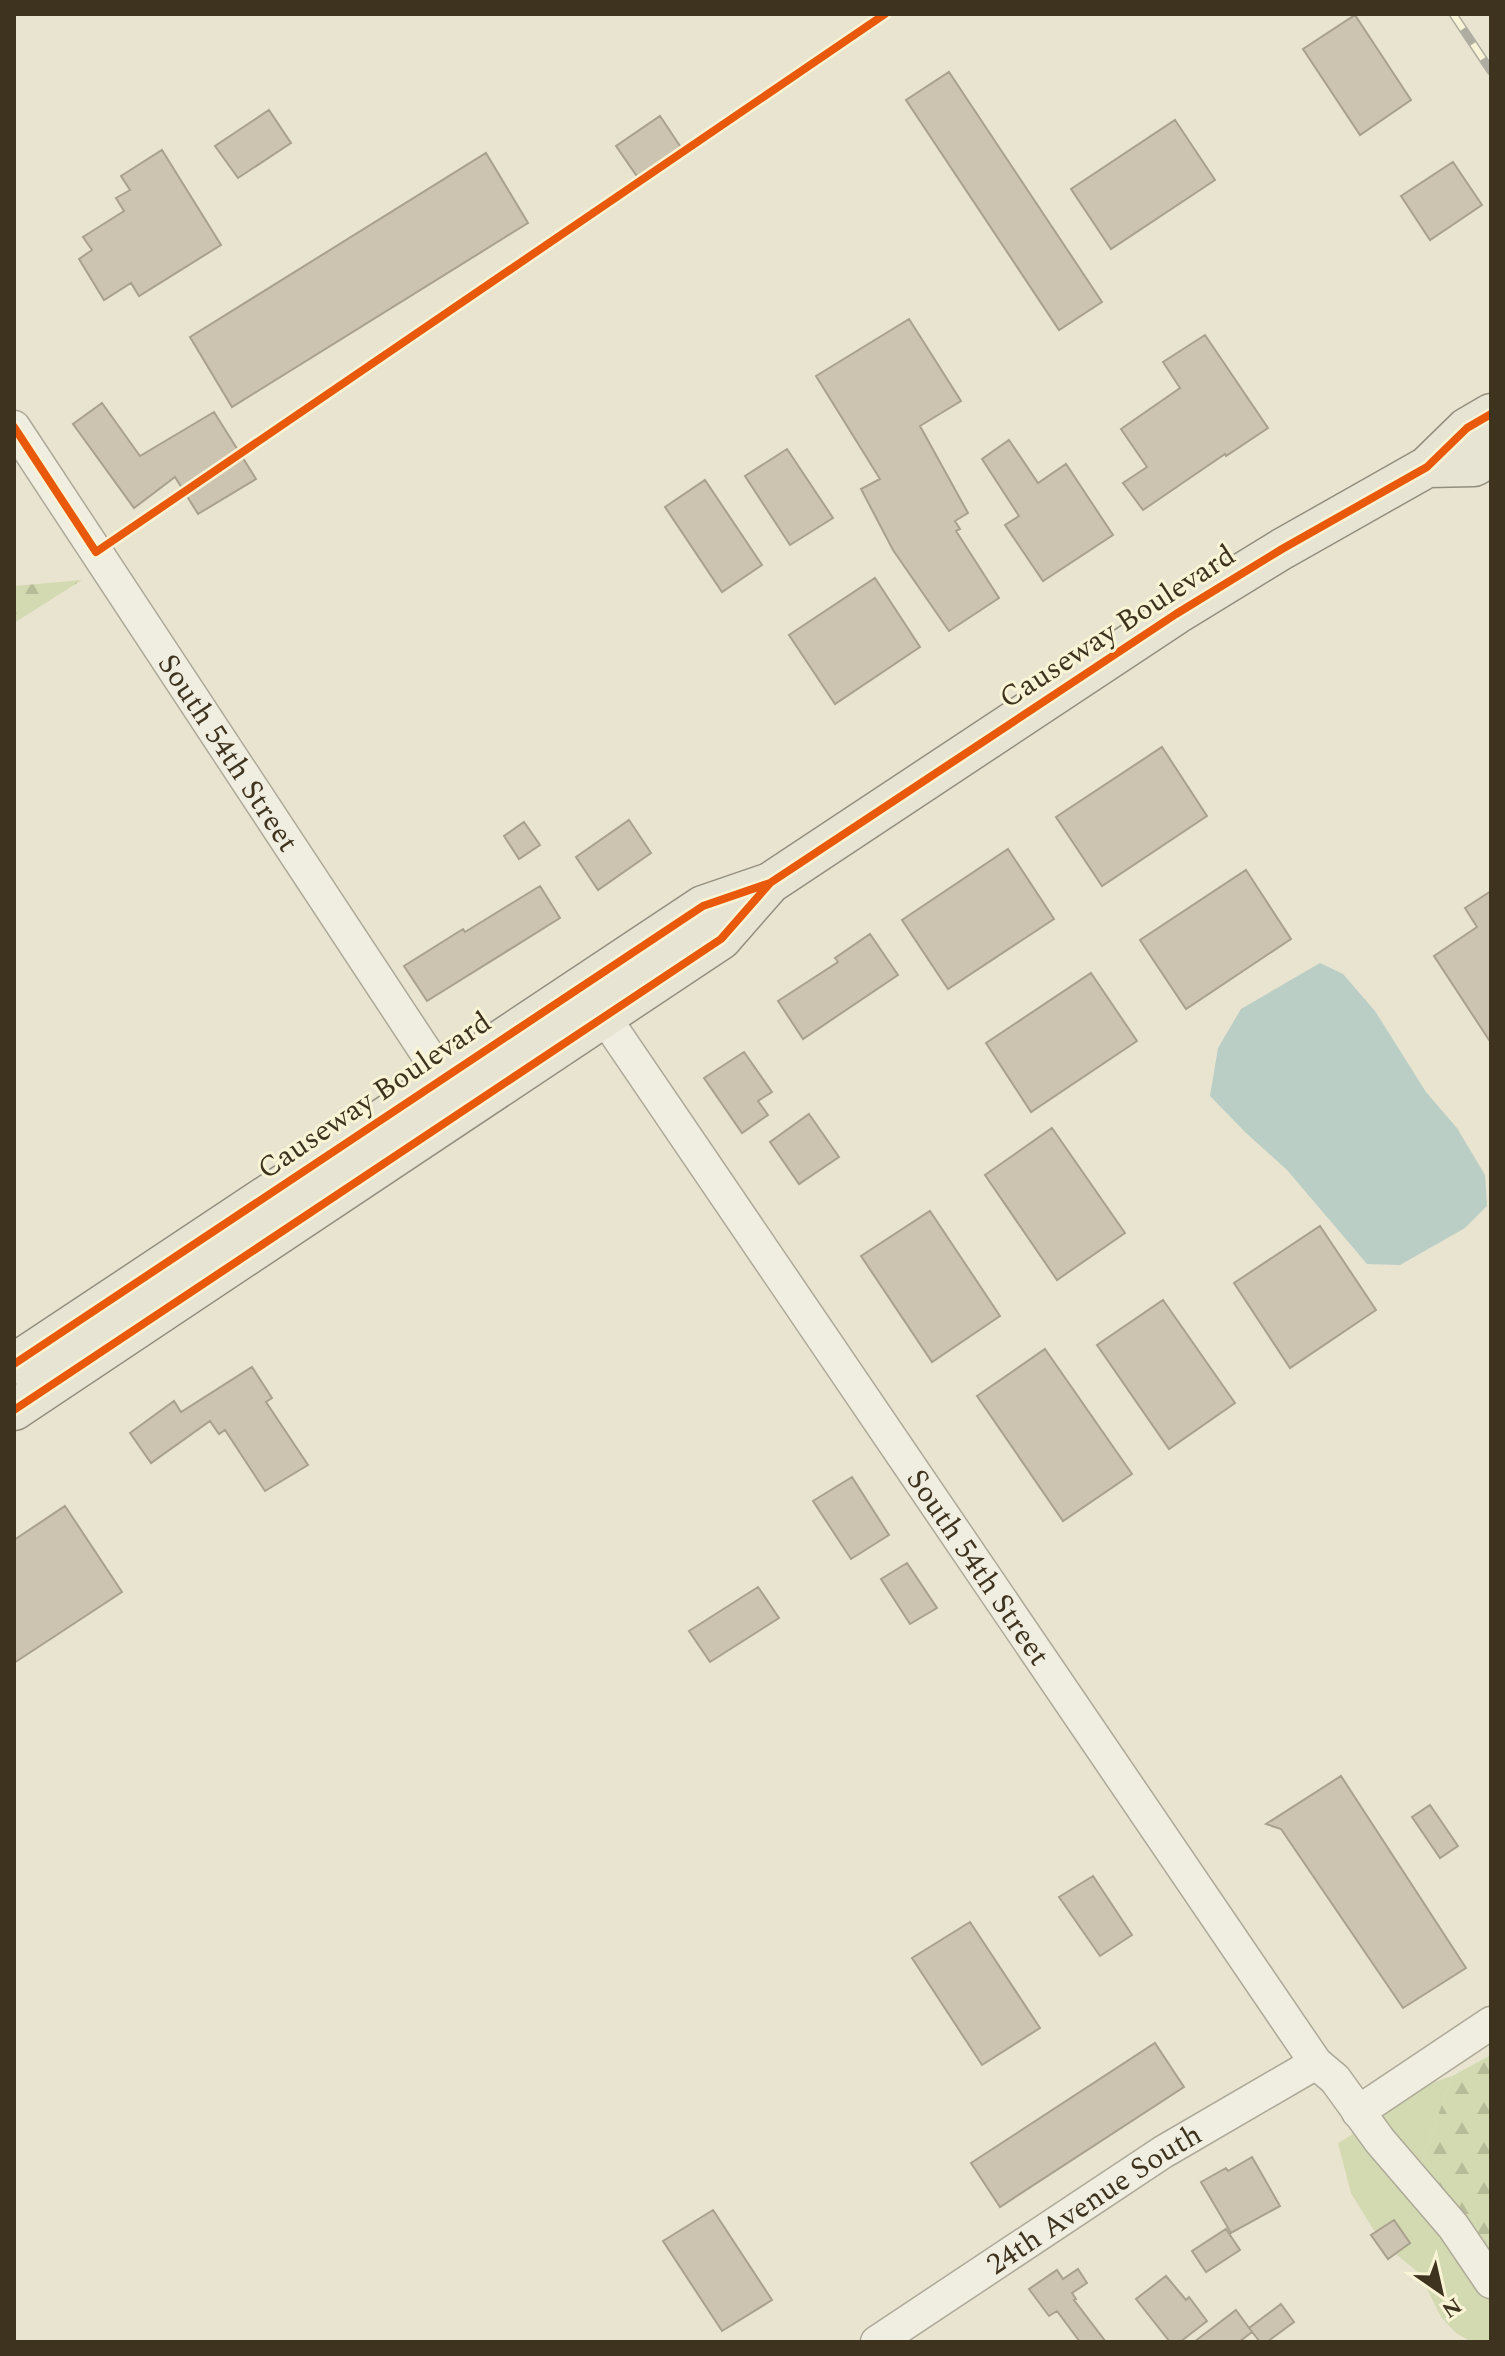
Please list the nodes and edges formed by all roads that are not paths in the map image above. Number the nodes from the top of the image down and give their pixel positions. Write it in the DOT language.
graph roads {
  1 [pos="1491,414"];
  2 [pos="14,427"];
  3 [pos="1491,456"];
  4 [pos="1427,467"];
  5 [pos="770,883"];
  6 [pos="723,899"];
  7 [pos="605,1018"];
  8 [pos="443,1078"];
  9 [pos="204,1284"];
  10 [pos="14,1364"];
  11 [pos="14,1410"];
  12 [pos="1491,2023"];
  13 [pos="1316,2063"];
  14 [pos="1358,2112"];
  15 [pos="1491,2282"];
  16 [pos="877,2342"];
  1 -- 4 [label="main road, Causeway Boulevard"];
  2 -- 8 [label="street, South 54th Street"];
  3 -- 4 [label="main road, Causeway Boulevard"];
  4 -- 5 [label="main road, Causeway Boulevard"];
  5 -- 6 [label="main road, Causeway Boulevard"];
  5 -- 7 [label="main road, Causeway Boulevard"];
  6 -- 7 [label="main road"];
  6 -- 8 [label="main road, Causeway Boulevard"];
  7 -- 9 [label="main road, Causeway Boulevard"];
  7 -- 13 [label="street, South 54th Street"];
  8 -- 9 [label="main road"];
  8 -- 10 [label="main road, Causeway Boulevard"];
  9 -- 11 [label="main road, Causeway Boulevard"];
  12 -- 14 [label="street"];
  13 -- 14 [label="street, South 54th Street"];
  13 -- 16 [label="street, 24th Avenue South"];
  14 -- 15 [label="street, South 54th Street"];
}
